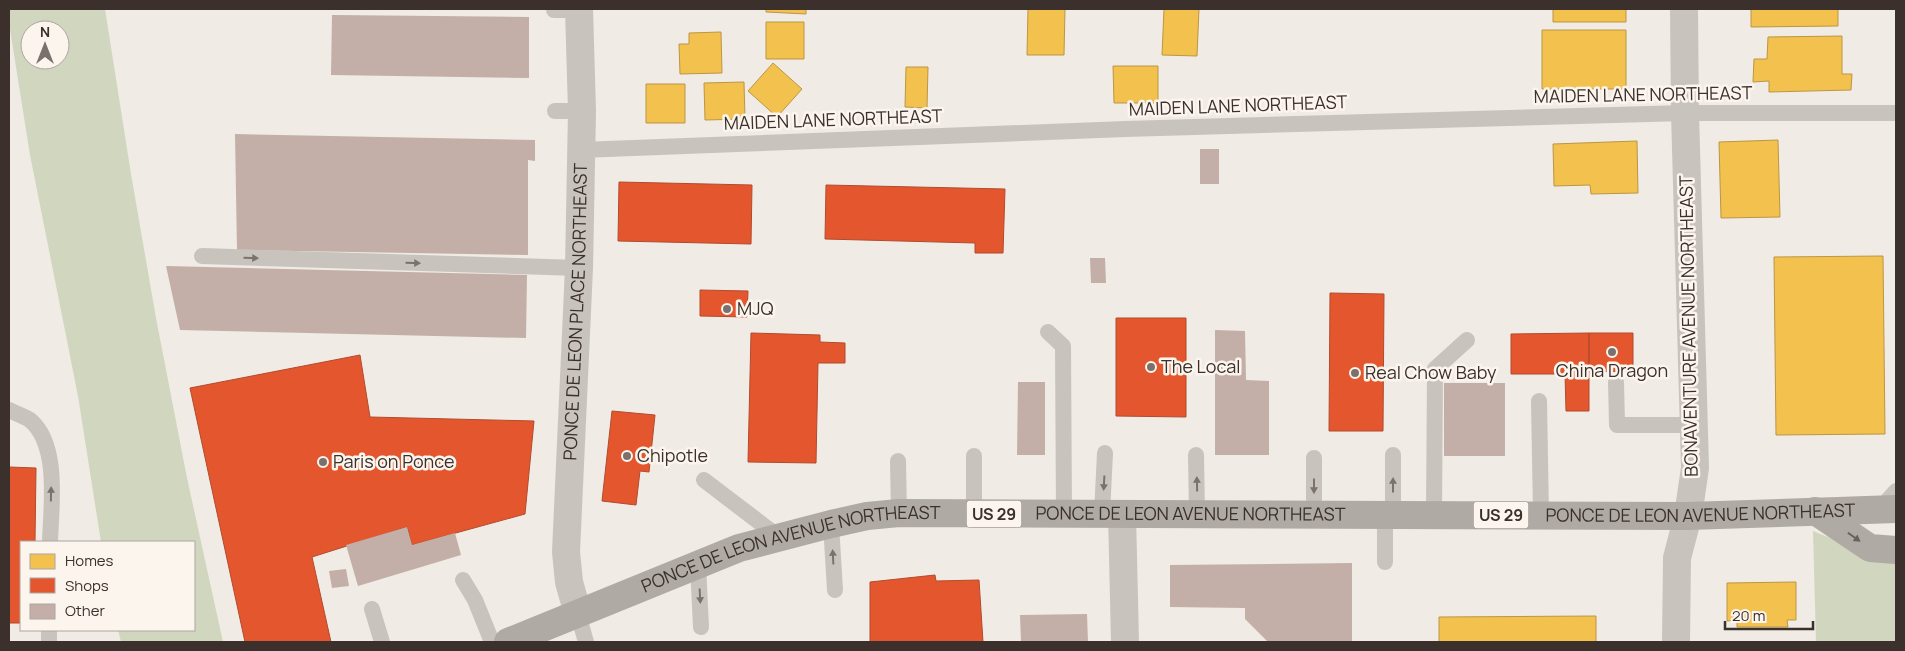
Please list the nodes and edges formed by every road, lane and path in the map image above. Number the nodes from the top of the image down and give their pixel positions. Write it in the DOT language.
graph roads {
  1 [pos="570,9"];
  2 [pos="1684,9"];
  3 [pos="555,111"];
  4 [pos="582,111"];
  5 [pos="1685,113"];
  6 [pos="1896,113"];
  7 [pos="581,150"];
  8 [pos="202,256"];
  9 [pos="579,268"];
  10 [pos="1048,332"];
  11 [pos="1467,340"];
  12 [pos="1616,382"];
  13 [pos="1539,401"];
  14 [pos="9,410"];
  15 [pos="1693,424"];
  16 [pos="1105,453"];
  17 [pos="1196,455"];
  18 [pos="1394,455"];
  19 [pos="974,456"];
  20 [pos="1314,458"];
  21 [pos="898,461"];
  22 [pos="704,480"];
  23 [pos="1891,503"];
  24 [pos="1815,511"];
  25 [pos="899,513"];
  26 [pos="974,514"];
  27 [pos="1064,514"];
  28 [pos="1112,514"];
  29 [pos="1197,514"];
  30 [pos="1314,514"];
  31 [pos="1389,515"];
  32 [pos="1434,515"];
  33 [pos="1541,515"];
  34 [pos="1688,516"];
  35 [pos="831,524"];
  36 [pos="780,538"];
  37 [pos="50,541"];
  38 [pos="1896,550"];
  39 [pos="1385,562"];
  40 [pos="698,565"];
  41 [pos="463,580"];
  42 [pos="835,590"];
  43 [pos="372,609"];
  44 [pos="578,614"];
  45 [pos="701,627"];
  46 [pos="382,642"];
  47 [pos="492,642"];
  48 [pos="508,642"];
  49 [pos="586,642"];
  50 [pos="1125,642"];
  51 [pos="1676,642"];
  1 -- 4 [label="street, PONCE DE LEON PLACE NORTHEAST"];
  2 -- 5 [label="street, BONAVENTURE AVENUE NORTHEAST"];
  3 -- 4 [label="lane"];
  4 -- 7 [label="street, PONCE DE LEON PLACE NORTHEAST"];
  5 -- 6 [label="lane, MAIDEN LANE NORTHEAST"];
  5 -- 7 [label="lane, MAIDEN LANE NORTHEAST"];
  5 -- 15 [label="street, BONAVENTURE AVENUE NORTHEAST"];
  7 -- 9 [label="street, PONCE DE LEON PLACE NORTHEAST"];
  8 -- 9 [label="lane, one-way"];
  9 -- 44 [label="street, PONCE DE LEON PLACE NORTHEAST"];
  10 -- 27 [label="lane"];
  11 -- 32 [label="lane"];
  12 -- 15 [label="lane"];
  13 -- 33 [label="lane"];
  37 -- 14 [label="lane, one-way"];
  15 -- 34 [label="street, BONAVENTURE AVENUE NORTHEAST"];
  16 -- 28 [label="lane, one-way"];
  29 -- 17 [label="lane, one-way"];
  31 -- 18 [label="lane, one-way"];
  19 -- 26 [label="lane"];
  20 -- 30 [label="lane, one-way"];
  21 -- 25 [label="lane"];
  22 -- 36 [label="lane"];
  23 -- 24 [label="highway, PONCE DE LEON AVENUE NORTHEAST / US 29"];
  24 -- 34 [label="highway, PONCE DE LEON AVENUE NORTHEAST / US 29"];
  24 -- 38 [label="highway, one-way"];
  25 -- 26 [label="highway, PONCE DE LEON AVENUE NORTHEAST / US 29"];
  25 -- 35 [label="highway, PONCE DE LEON AVENUE NORTHEAST / US 29"];
  26 -- 27 [label="highway, PONCE DE LEON AVENUE NORTHEAST / US 29"];
  27 -- 28 [label="highway, PONCE DE LEON AVENUE NORTHEAST / US 29"];
  28 -- 29 [label="highway, PONCE DE LEON AVENUE NORTHEAST / US 29"];
  28 -- 50 [label="street"];
  29 -- 30 [label="highway, PONCE DE LEON AVENUE NORTHEAST / US 29"];
  30 -- 31 [label="highway, PONCE DE LEON AVENUE NORTHEAST / US 29"];
  31 -- 32 [label="highway, PONCE DE LEON AVENUE NORTHEAST / US 29"];
  31 -- 39 [label="lane"];
  32 -- 33 [label="highway, PONCE DE LEON AVENUE NORTHEAST / US 29"];
  33 -- 34 [label="highway, PONCE DE LEON AVENUE NORTHEAST / US 29"];
  34 -- 51 [label="street, BONAVENTURE AVENUE NORTHEAST"];
  35 -- 36 [label="highway, PONCE DE LEON AVENUE NORTHEAST / US 29"];
  42 -- 35 [label="lane, one-way"];
  36 -- 40 [label="highway, PONCE DE LEON AVENUE NORTHEAST / US 29"];
  40 -- 44 [label="highway, PONCE DE LEON AVENUE NORTHEAST / US 29"];
  40 -- 45 [label="lane, one-way"];
  41 -- 47 [label="lane"];
  43 -- 46 [label="lane"];
  44 -- 48 [label="highway, PONCE DE LEON AVENUE NORTHEAST / US 29"];
  44 -- 49 [label="lane"];
}
